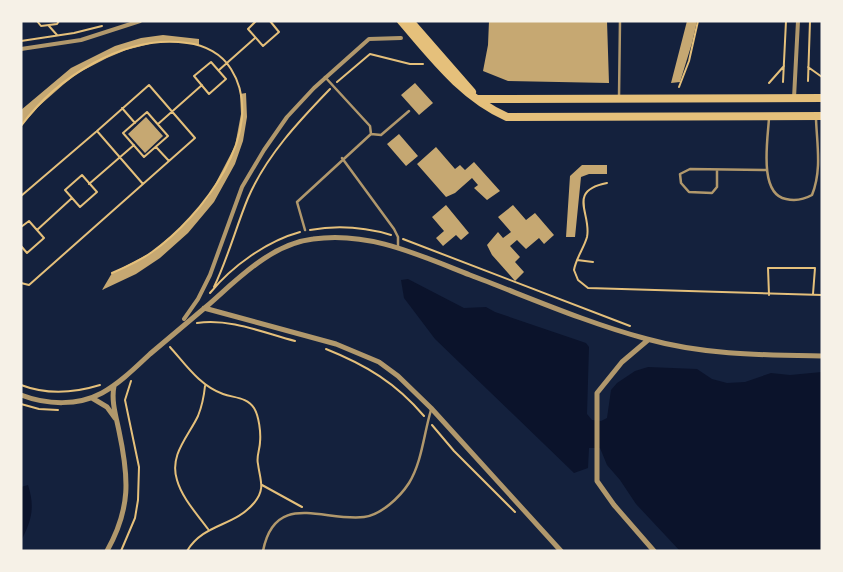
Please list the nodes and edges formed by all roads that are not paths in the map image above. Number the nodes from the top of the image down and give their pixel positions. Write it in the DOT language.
graph roads {
  1 [pos="140,21"];
  2 [pos="401,21"];
  3 [pos="410,21"];
  4 [pos="620,21"];
  5 [pos="798,21"];
  6 [pos="401,38"];
  7 [pos="21,50"];
  8 [pos="325,77"];
  9 [pos="794,98"];
  10 [pos="822,98"];
  11 [pos="479,99"];
  12 [pos="619,100"];
  13 [pos="409,111"];
  14 [pos="770,116"];
  15 [pos="793,116"];
  16 [pos="819,116"];
  17 [pos="371,134"];
  18 [pos="342,158"];
  19 [pos="717,170"];
  20 [pos="766,170"];
  21 [pos="305,230"];
  22 [pos="398,248"];
  23 [pos="204,308"];
  24 [pos="184,319"];
  25 [pos="648,340"];
  26 [pos="822,356"];
  27 [pos="114,386"];
  28 [pos="21,395"];
  29 [pos="92,398"];
  30 [pos="431,408"];
  31 [pos="116,419"];
  32 [pos="107,551"];
  33 [pos="263,551"];
  34 [pos="561,551"];
  35 [pos="654,551"];
  1 -- 7 [label="street"];
  2 -- 11 [label="main road"];
  3 -- 11 [label="main road"];
  4 -- 12 [label="lane"];
  5 -- 9 [label="street"];
  6 -- 8 [label="street"];
  8 -- 17 [label="lane"];
  8 -- 24 [label="street"];
  9 -- 10 [label="main road"];
  9 -- 12 [label="main road"];
  9 -- 15 [label="main road"];
  11 -- 12 [label="main road"];
  11 -- 14 [label="main road"];
  13 -- 17 [label="lane"];
  14 -- 15 [label="main road"];
  14 -- 20 [label="lane"];
  15 -- 16 [label="main road"];
  16 -- 20 [label="lane"];
  17 -- 18 [label="lane"];
  18 -- 21 [label="lane"];
  18 -- 22 [label="lane"];
  19 -- 19 [label="lane"];
  19 -- 20 [label="lane"];
  22 -- 23 [label="street"];
  22 -- 25 [label="street"];
  23 -- 27 [label="street"];
  23 -- 30 [label="street"];
  25 -- 26 [label="street"];
  25 -- 35 [label="street"];
  27 -- 29 [label="street"];
  27 -- 31 [label="street"];
  28 -- 29 [label="street"];
  29 -- 31 [label="street"];
  30 -- 33 [label="lane"];
  30 -- 34 [label="street"];
  31 -- 32 [label="street"];
}
